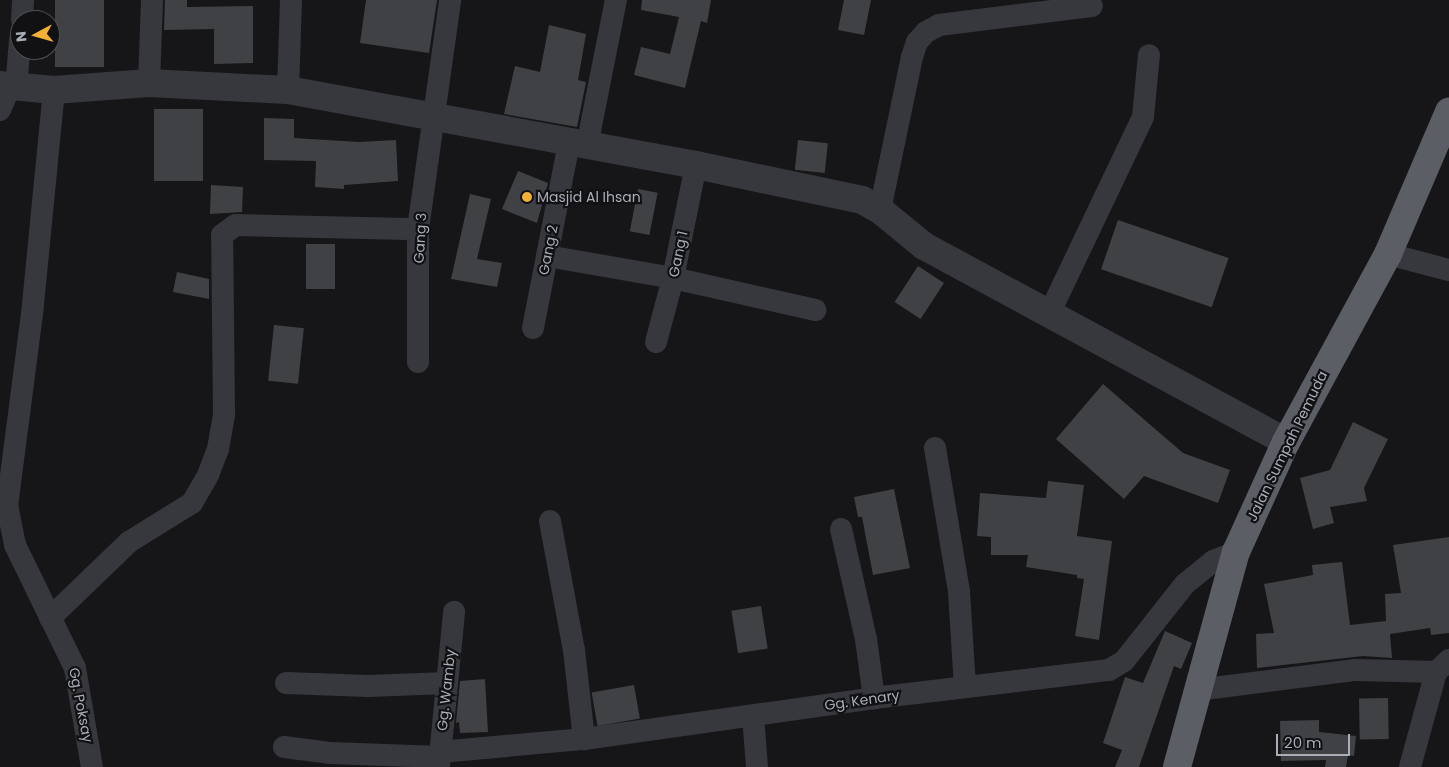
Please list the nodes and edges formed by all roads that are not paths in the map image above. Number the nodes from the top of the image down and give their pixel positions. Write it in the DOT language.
graph roads {
  1 [pos="152,0"];
  2 [pos="291,0"];
  3 [pos="450,0"];
  4 [pos="616,0"];
  5 [pos="1092,6"];
  6 [pos="1149,55"];
  7 [pos="15,60"];
  8 [pos="149,83"];
  9 [pos="54,90"];
  10 [pos="288,90"];
  11 [pos="7,92"];
  12 [pos="1449,112"];
  13 [pos="434,116"];
  14 [pos="578,144"];
  15 [pos="696,165"];
  16 [pos="880,210"];
  17 [pos="418,229"];
  18 [pos="1388,254"];
  19 [pos="547,256"];
  20 [pos="1449,270"];
  21 [pos="673,278"];
  22 [pos="814,310"];
  23 [pos="1050,312"];
  24 [pos="533,328"];
  25 [pos="656,342"];
  26 [pos="418,362"];
  27 [pos="1286,442"];
  28 [pos="935,448"];
  29 [pos="550,521"];
  30 [pos="841,529"];
  31 [pos="1236,552"];
  32 [pos="454,612"];
  33 [pos="50,618"];
  34 [pos="1442,666"];
  35 [pos="286,683"];
  36 [pos="447,683"];
  37 [pos="965,687"];
  38 [pos="1197,690"];
  39 [pos="874,698"];
  40 [pos="753,716"];
  41 [pos="584,738"];
  42 [pos="284,747"];
  43 [pos="440,759"];
  44 [pos="92,767"];
  45 [pos="757,767"];
  46 [pos="1177,767"];
  47 [pos="1410,767"];
  1 -- 8 [label="street"];
  2 -- 10 [label="street"];
  3 -- 13 [label="street, Gang 3"];
  4 -- 14 [label="street, Gang 2"];
  5 -- 16 [label="street"];
  6 -- 23 [label="street"];
  7 -- 11 [label="street"];
  8 -- 9 [label="street"];
  8 -- 10 [label="street"];
  9 -- 11 [label="street"];
  9 -- 33 [label="street, Gg. Poksay"];
  10 -- 13 [label="street"];
  12 -- 18 [label="highway, Jalan Sumpah Pemuda"];
  13 -- 14 [label="street"];
  13 -- 17 [label="street, Gang 3"];
  14 -- 15 [label="street"];
  14 -- 19 [label="street, Gang 2"];
  15 -- 16 [label="street"];
  15 -- 21 [label="street, Gang 1"];
  16 -- 23 [label="street"];
  17 -- 26 [label="street, Gang 3"];
  17 -- 33 [label="street"];
  18 -- 20 [label="street"];
  18 -- 27 [label="highway, Jalan Sumpah Pemuda"];
  19 -- 21 [label="street"];
  19 -- 24 [label="street, Gang 2"];
  21 -- 22 [label="street"];
  21 -- 25 [label="street, Gang 1"];
  23 -- 27 [label="street"];
  27 -- 31 [label="highway, Jalan Sumpah Pemuda"];
  28 -- 37 [label="street"];
  29 -- 41 [label="street"];
  30 -- 39 [label="street"];
  31 -- 37 [label="street, Gg. Kenary"];
  31 -- 38 [label="highway, Jalan Sumpah Pemuda"];
  32 -- 36 [label="street, Gg. Wamby"];
  33 -- 44 [label="street, Gg. Poksay"];
  34 -- 38 [label="street"];
  34 -- 47 [label="street"];
  35 -- 36 [label="street"];
  36 -- 43 [label="street, Gg. Wamby"];
  37 -- 39 [label="street, Gg. Kenary"];
  38 -- 46 [label="highway, Jalan Sumpah Pemuda"];
  39 -- 40 [label="street, Gg. Kenary"];
  40 -- 41 [label="street, Gg. Kenary"];
  40 -- 45 [label="street"];
  41 -- 43 [label="street, Gg. Kenary"];
  42 -- 43 [label="street, Gg. Kenary"];
}
